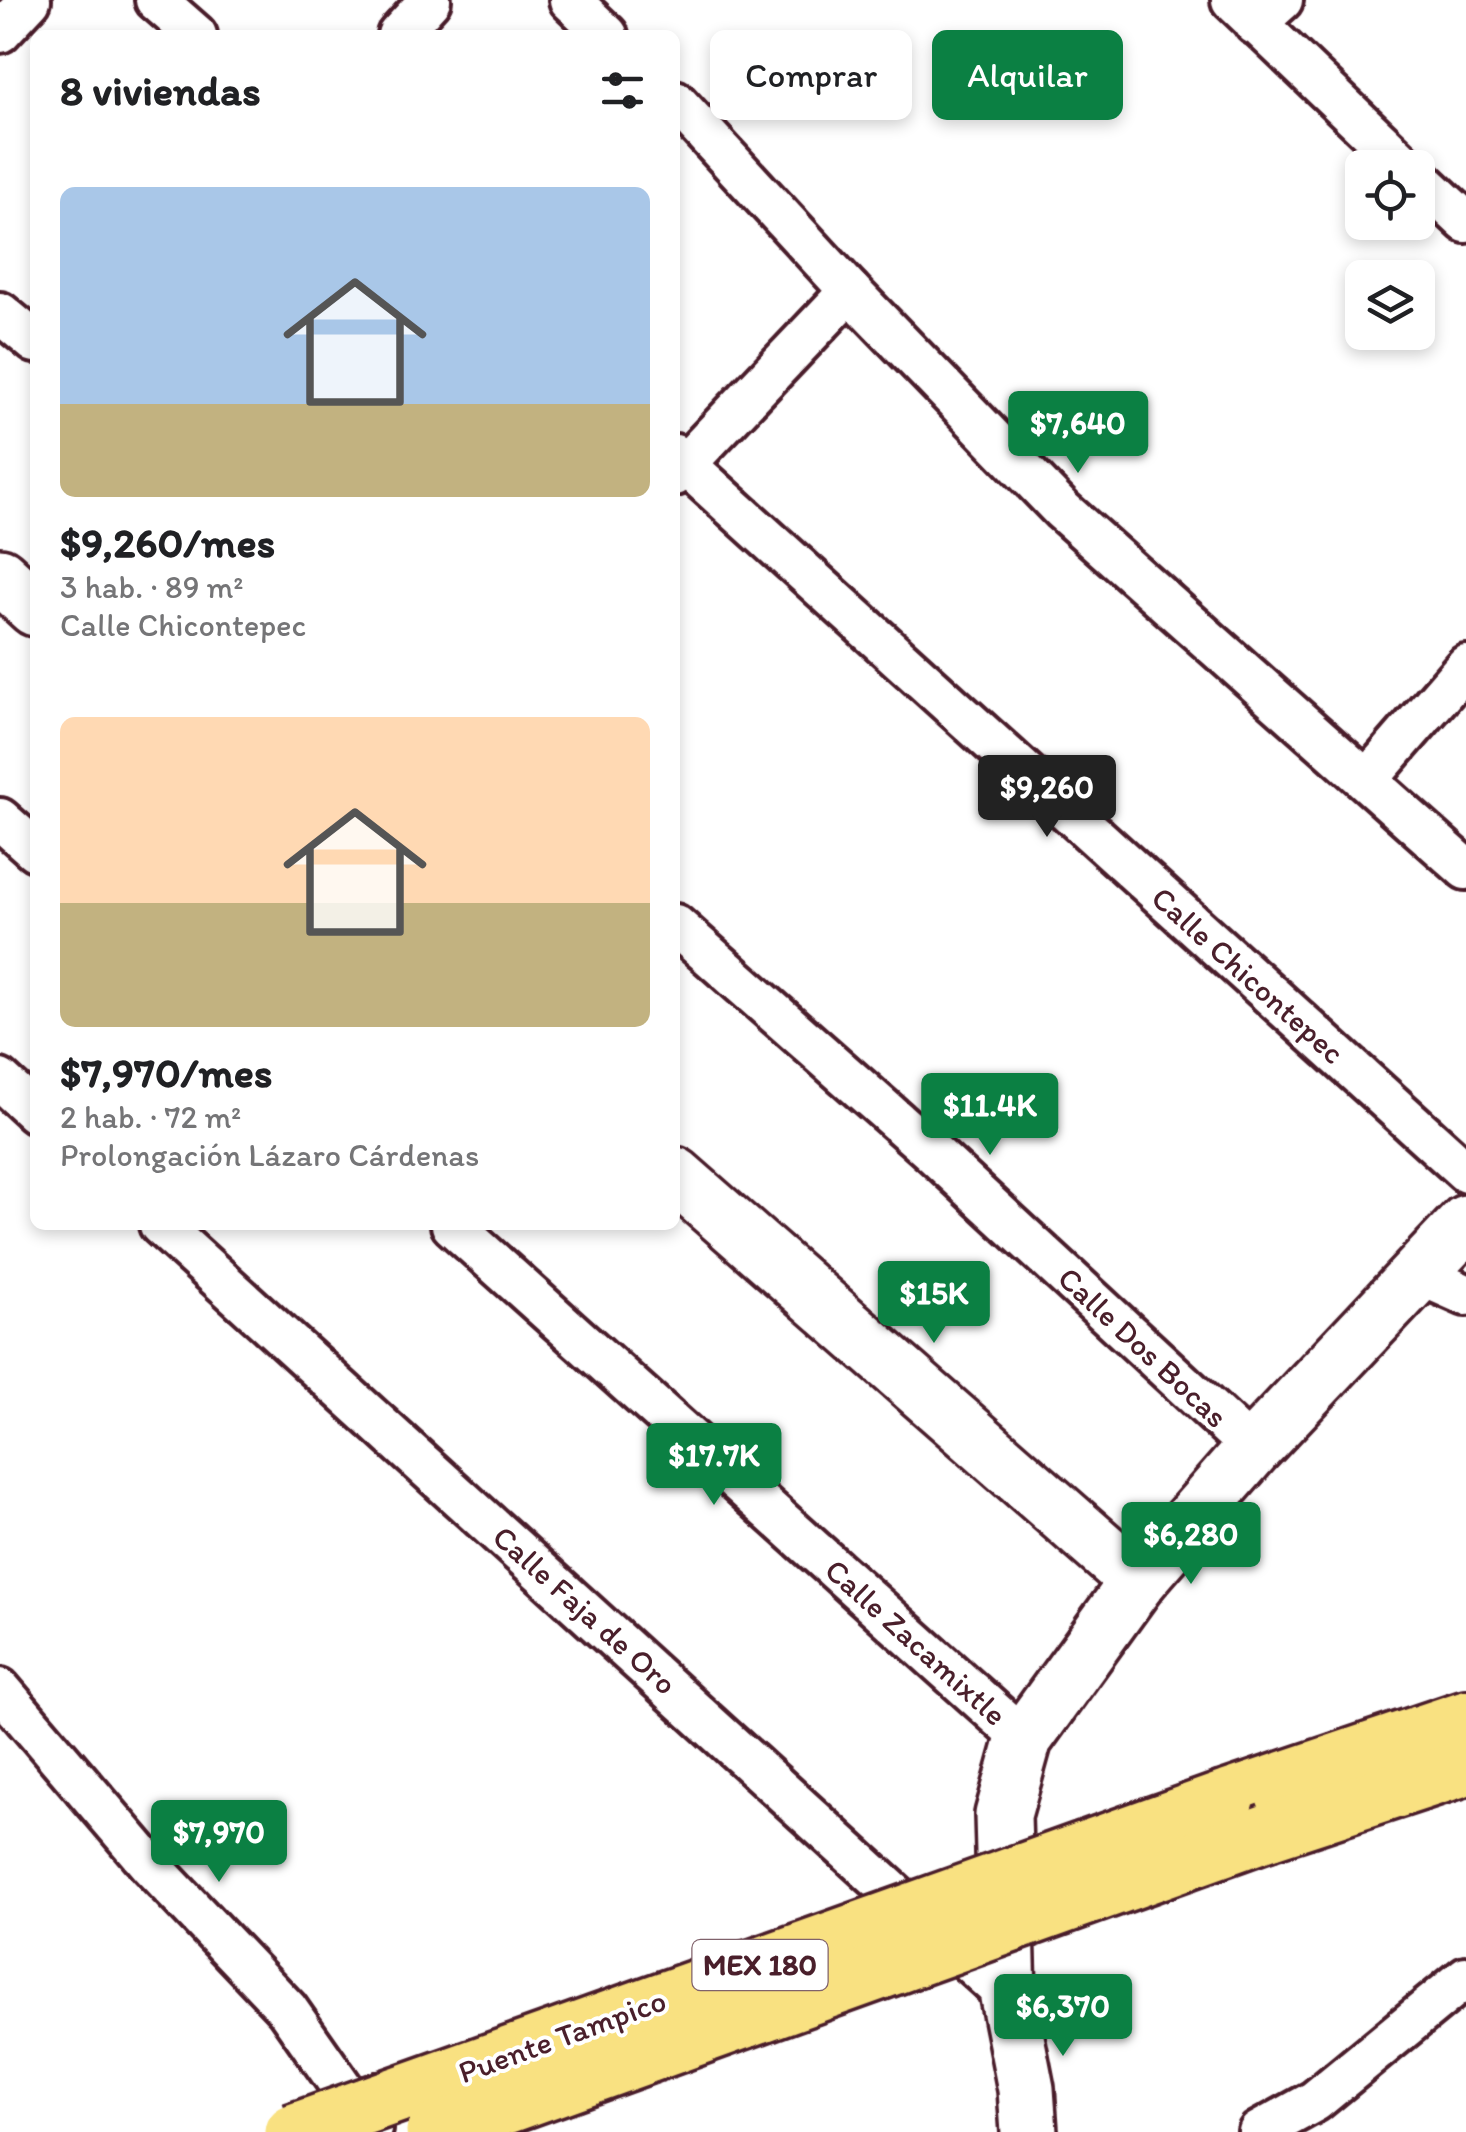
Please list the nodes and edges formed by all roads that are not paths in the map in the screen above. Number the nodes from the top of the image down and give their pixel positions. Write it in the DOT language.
graph roads {
  1 [pos="30,0"];
  2 [pos="156,0"];
  3 [pos="430,0"];
  4 [pos="570,0"];
  5 [pos="1256,8"];
  6 [pos="190,30"];
  7 [pos="403,30"];
  8 [pos="602,30"];
  9 [pos="0,32"];
  10 [pos="680,106"];
  11 [pos="1391,150"];
  12 [pos="1435,192"];
  13 [pos="1466,222"];
  14 [pos="850,291"];
  15 [pos="0,313"];
  16 [pos="30,338"];
  17 [pos="680,464"];
  18 [pos="680,466"];
  19 [pos="0,576"];
  20 [pos="30,603"];
  21 [pos="1466,666"];
  22 [pos="1367,780"];
  23 [pos="0,819"];
  24 [pos="30,846"];
  25 [pos="1466,869"];
  26 [pos="680,929"];
  27 [pos="0,1080"];
  28 [pos="30,1107"];
  29 [pos="1466,1172"];
  30 [pos="680,1179"];
  31 [pos="1466,1223"];
  32 [pos="165,1230"];
  33 [pos="458,1230"];
  34 [pos="1443,1285"];
  35 [pos="1252,1449"];
  36 [pos="1138,1581"];
  37 [pos="0,1689"];
  38 [pos="1466,1718"];
  39 [pos="1024,1739"];
  40 [pos="1466,1767"];
  41 [pos="1247,1815"];
  42 [pos="1466,1977"];
  43 [pos="1008,1997"];
  44 [pos="293,2132"];
  45 [pos="373,2132"];
  46 [pos="434,2132"];
  47 [pos="1028,2132"];
  48 [pos="1259,2132"];
  1 -- 9 [label="street"];
  2 -- 6 [label="street"];
  3 -- 7 [label="street"];
  4 -- 8 [label="street"];
  5 -- 11 [label="street"];
  10 -- 14 [label="street"];
  12 -- 13 [label="street"];
  14 -- 17 [label="street"];
  14 -- 22 [label="street"];
  15 -- 16 [label="street"];
  18 -- 29 [label="street, Calle Chicontepec"];
  19 -- 20 [label="main road"];
  21 -- 22 [label="street"];
  22 -- 25 [label="street"];
  23 -- 24 [label="street"];
  26 -- 35 [label="street, Calle Dos Bocas"];
  27 -- 28 [label="street"];
  30 -- 36 [label="main road"];
  31 -- 34 [label="main road"];
  32 -- 43 [label="street, Calle Faja de Oro"];
  33 -- 39 [label="street, Calle Zacamixtle"];
  34 -- 35 [label="main road"];
  35 -- 36 [label="main road"];
  36 -- 39 [label="main road"];
  37 -- 45 [label="street"];
  38 -- 41 [label="highway, MEX 180"];
  39 -- 43 [label="main road"];
  40 -- 41 [label="highway, MEX 180"];
  41 -- 44 [label="highway, Puente Tampico / MEX 180, bridge"];
  41 -- 46 [label="highway, Puente Tampico / MEX 180, bridge"];
  42 -- 48 [label="street"];
  43 -- 47 [label="main road"];
}
